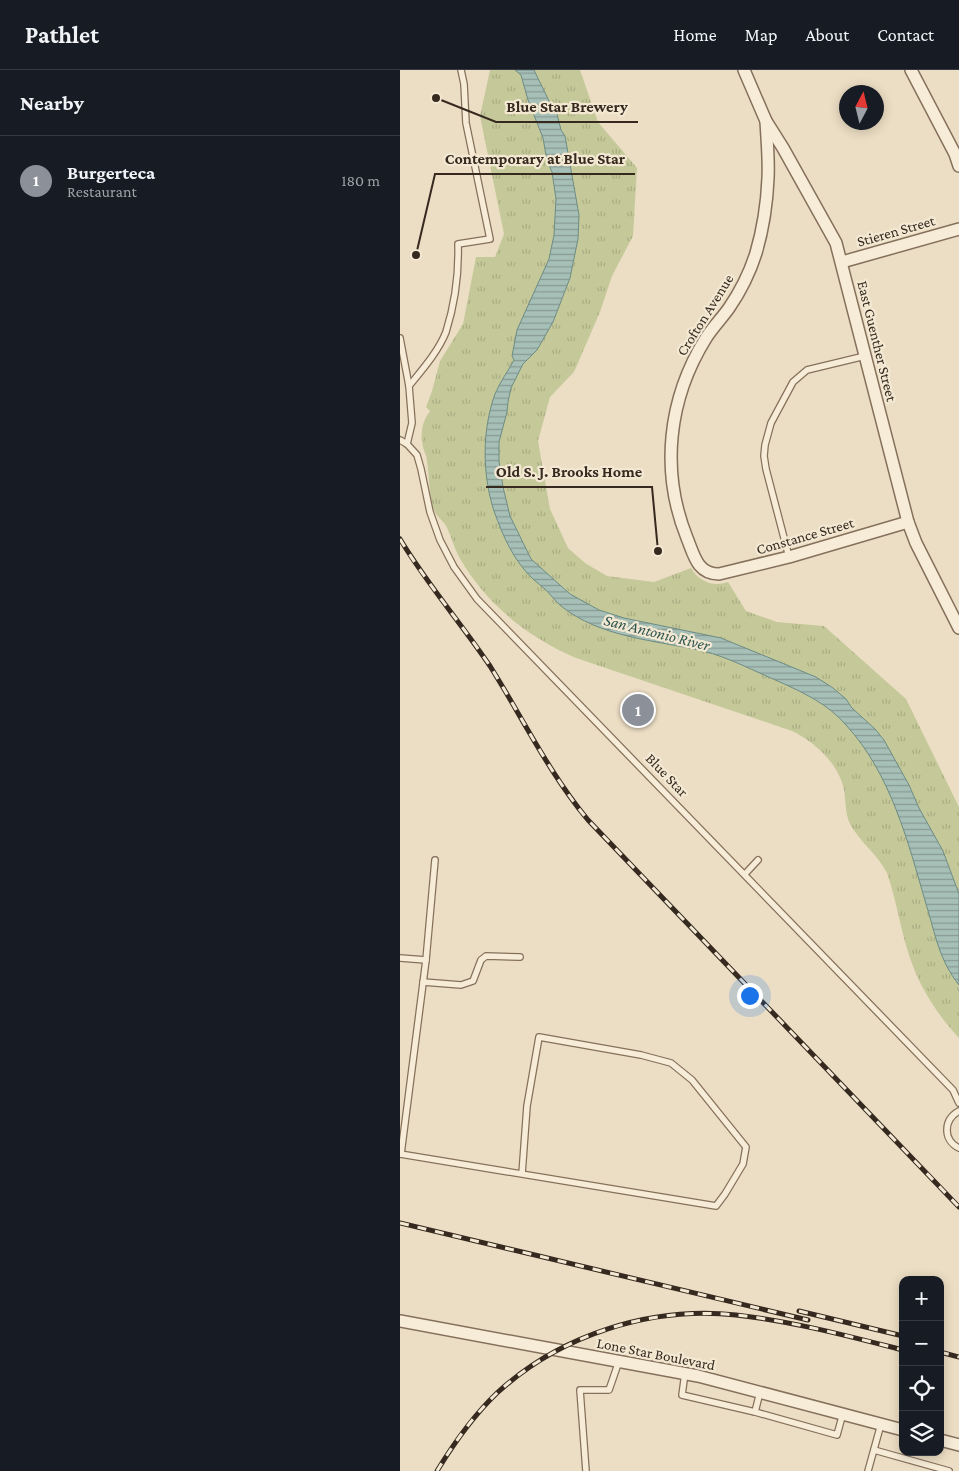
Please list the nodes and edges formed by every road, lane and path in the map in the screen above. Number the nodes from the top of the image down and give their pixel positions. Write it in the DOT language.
graph roads {
  1 [pos="461,70"];
  2 [pos="744,70"];
  3 [pos="911,70"];
  4 [pos="766,121"];
  5 [pos="959,166"];
  6 [pos="959,229"];
  7 [pos="842,262"];
  8 [pos="400,338"];
  9 [pos="866,356"];
  10 [pos="409,386"];
  11 [pos="400,440"];
  12 [pos="406,444"];
  13 [pos="908,522"];
  14 [pos="789,557"];
  15 [pos="709,574"];
  16 [pos="959,628"];
  17 [pos="435,860"];
  18 [pos="758,860"];
  19 [pos="745,874"];
  20 [pos="520,957"];
  21 [pos="400,958"];
  22 [pos="426,960"];
  23 [pos="423,982"];
  24 [pos="959,1103"];
  25 [pos="959,1111"];
  26 [pos="959,1148"];
  27 [pos="401,1154"];
  28 [pos="522,1174"];
  29 [pos="400,1322"];
  30 [pos="619,1361"];
  31 [pos="685,1374"];
  32 [pos="760,1391"];
  33 [pos="755,1412"];
  34 [pos="844,1413"];
  35 [pos="881,1424"];
  36 [pos="899,1429"];
  37 [pos="944,1441"];
  38 [pos="959,1446"];
  39 [pos="874,1450"];
  40 [pos="586,1471"];
  41 [pos="868,1471"];
  42 [pos="949,1471"];
  1 -- 10 [label="lane"];
  2 -- 4 [label="street, East Guenther Street"];
  3 -- 5 [label="street"];
  4 -- 7 [label="street, East Guenther Street"];
  4 -- 15 [label="street, Crofton Avenue"];
  6 -- 7 [label="street, Stieren Street"];
  7 -- 9 [label="street, East Guenther Street"];
  8 -- 10 [label="lane"];
  9 -- 13 [label="street, East Guenther Street"];
  9 -- 14 [label="lane"];
  10 -- 12 [label="lane"];
  11 -- 12 [label="lane, Blue Star"];
  12 -- 19 [label="lane, Blue Star"];
  13 -- 14 [label="street, Constance Street"];
  13 -- 16 [label="street, East Guenther Street"];
  14 -- 15 [label="street, Constance Street"];
  17 -- 22 [label="lane"];
  18 -- 19 [label="lane"];
  19 -- 24 [label="lane, Blue Star"];
  20 -- 23 [label="lane"];
  21 -- 22 [label="lane"];
  22 -- 23 [label="lane"];
  23 -- 27 [label="lane"];
  25 -- 26 [label="lane"];
  27 -- 28 [label="lane"];
  28 -- 28 [label="lane"];
  29 -- 30 [label="street, Lone Star Boulevard"];
  30 -- 31 [label="street, Lone Star Boulevard"];
  30 -- 40 [label="lane"];
  31 -- 32 [label="street, Lone Star Boulevard"];
  31 -- 33 [label="lane"];
  32 -- 33 [label="lane"];
  32 -- 34 [label="street, Lone Star Boulevard"];
  33 -- 34 [label="lane"];
  34 -- 35 [label="street, Lone Star Boulevard"];
  35 -- 36 [label="street, Lone Star Boulevard"];
  35 -- 39 [label="lane"];
  37 -- 38 [label="street"];
  39 -- 41 [label="lane"];
  39 -- 42 [label="lane"];
}
